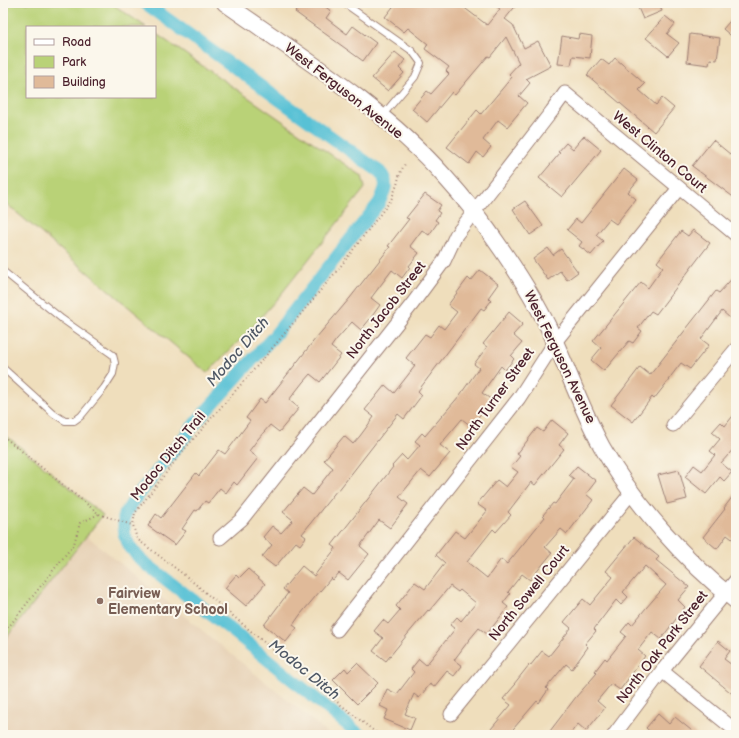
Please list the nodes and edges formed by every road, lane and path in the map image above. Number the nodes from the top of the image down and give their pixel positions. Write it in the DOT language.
graph roads {
  1 [pos="225,3"];
  2 [pos="344,3"];
  3 [pos="565,93"];
  4 [pos="381,116"];
  5 [pos="406,162"];
  6 [pos="679,188"];
  7 [pos="474,211"];
  8 [pos="736,235"];
  9 [pos="3,271"];
  10 [pos="555,342"];
  11 [pos="736,349"];
  12 [pos="3,368"];
  13 [pos="673,425"];
  14 [pos="3,436"];
  15 [pos="632,492"];
  16 [pos="99,514"];
  17 [pos="132,525"];
  18 [pos="220,538"];
  19 [pos="736,580"];
  20 [pos="731,597"];
  21 [pos="337,630"];
  22 [pos="3,634"];
  23 [pos="662,671"];
  24 [pos="451,714"];
  25 [pos="736,731"];
  26 [pos="379,735"];
  27 [pos="614,735"];
  1 -- 4 [label="street, West Ferguson Avenue"];
  2 -- 4 [label="lane"];
  3 -- 6 [label="street, West Clinton Court"];
  3 -- 7 [label="street, North Jacob Street"];
  4 -- 7 [label="street, West Ferguson Avenue"];
  5 -- 17 [label="path, Modoc Ditch Trail"];
  6 -- 8 [label="street, West Clinton Court"];
  6 -- 10 [label="street, North Turner Street"];
  7 -- 10 [label="street, West Ferguson Avenue"];
  7 -- 18 [label="street, North Jacob Street"];
  9 -- 12 [label="lane"];
  10 -- 15 [label="street, West Ferguson Avenue"];
  10 -- 21 [label="street, North Turner Street"];
  11 -- 13 [label="street"];
  14 -- 16 [label="path"];
  15 -- 20 [label="street, West Ferguson Avenue"];
  15 -- 24 [label="street, North Sowell Court"];
  16 -- 17 [label="path"];
  16 -- 22 [label="path"];
  17 -- 26 [label="path"];
  19 -- 20 [label="street, North Oak Park Street"];
  20 -- 23 [label="street, North Oak Park Street"];
  23 -- 25 [label="street"];
  23 -- 27 [label="street, North Oak Park Street"];
}
